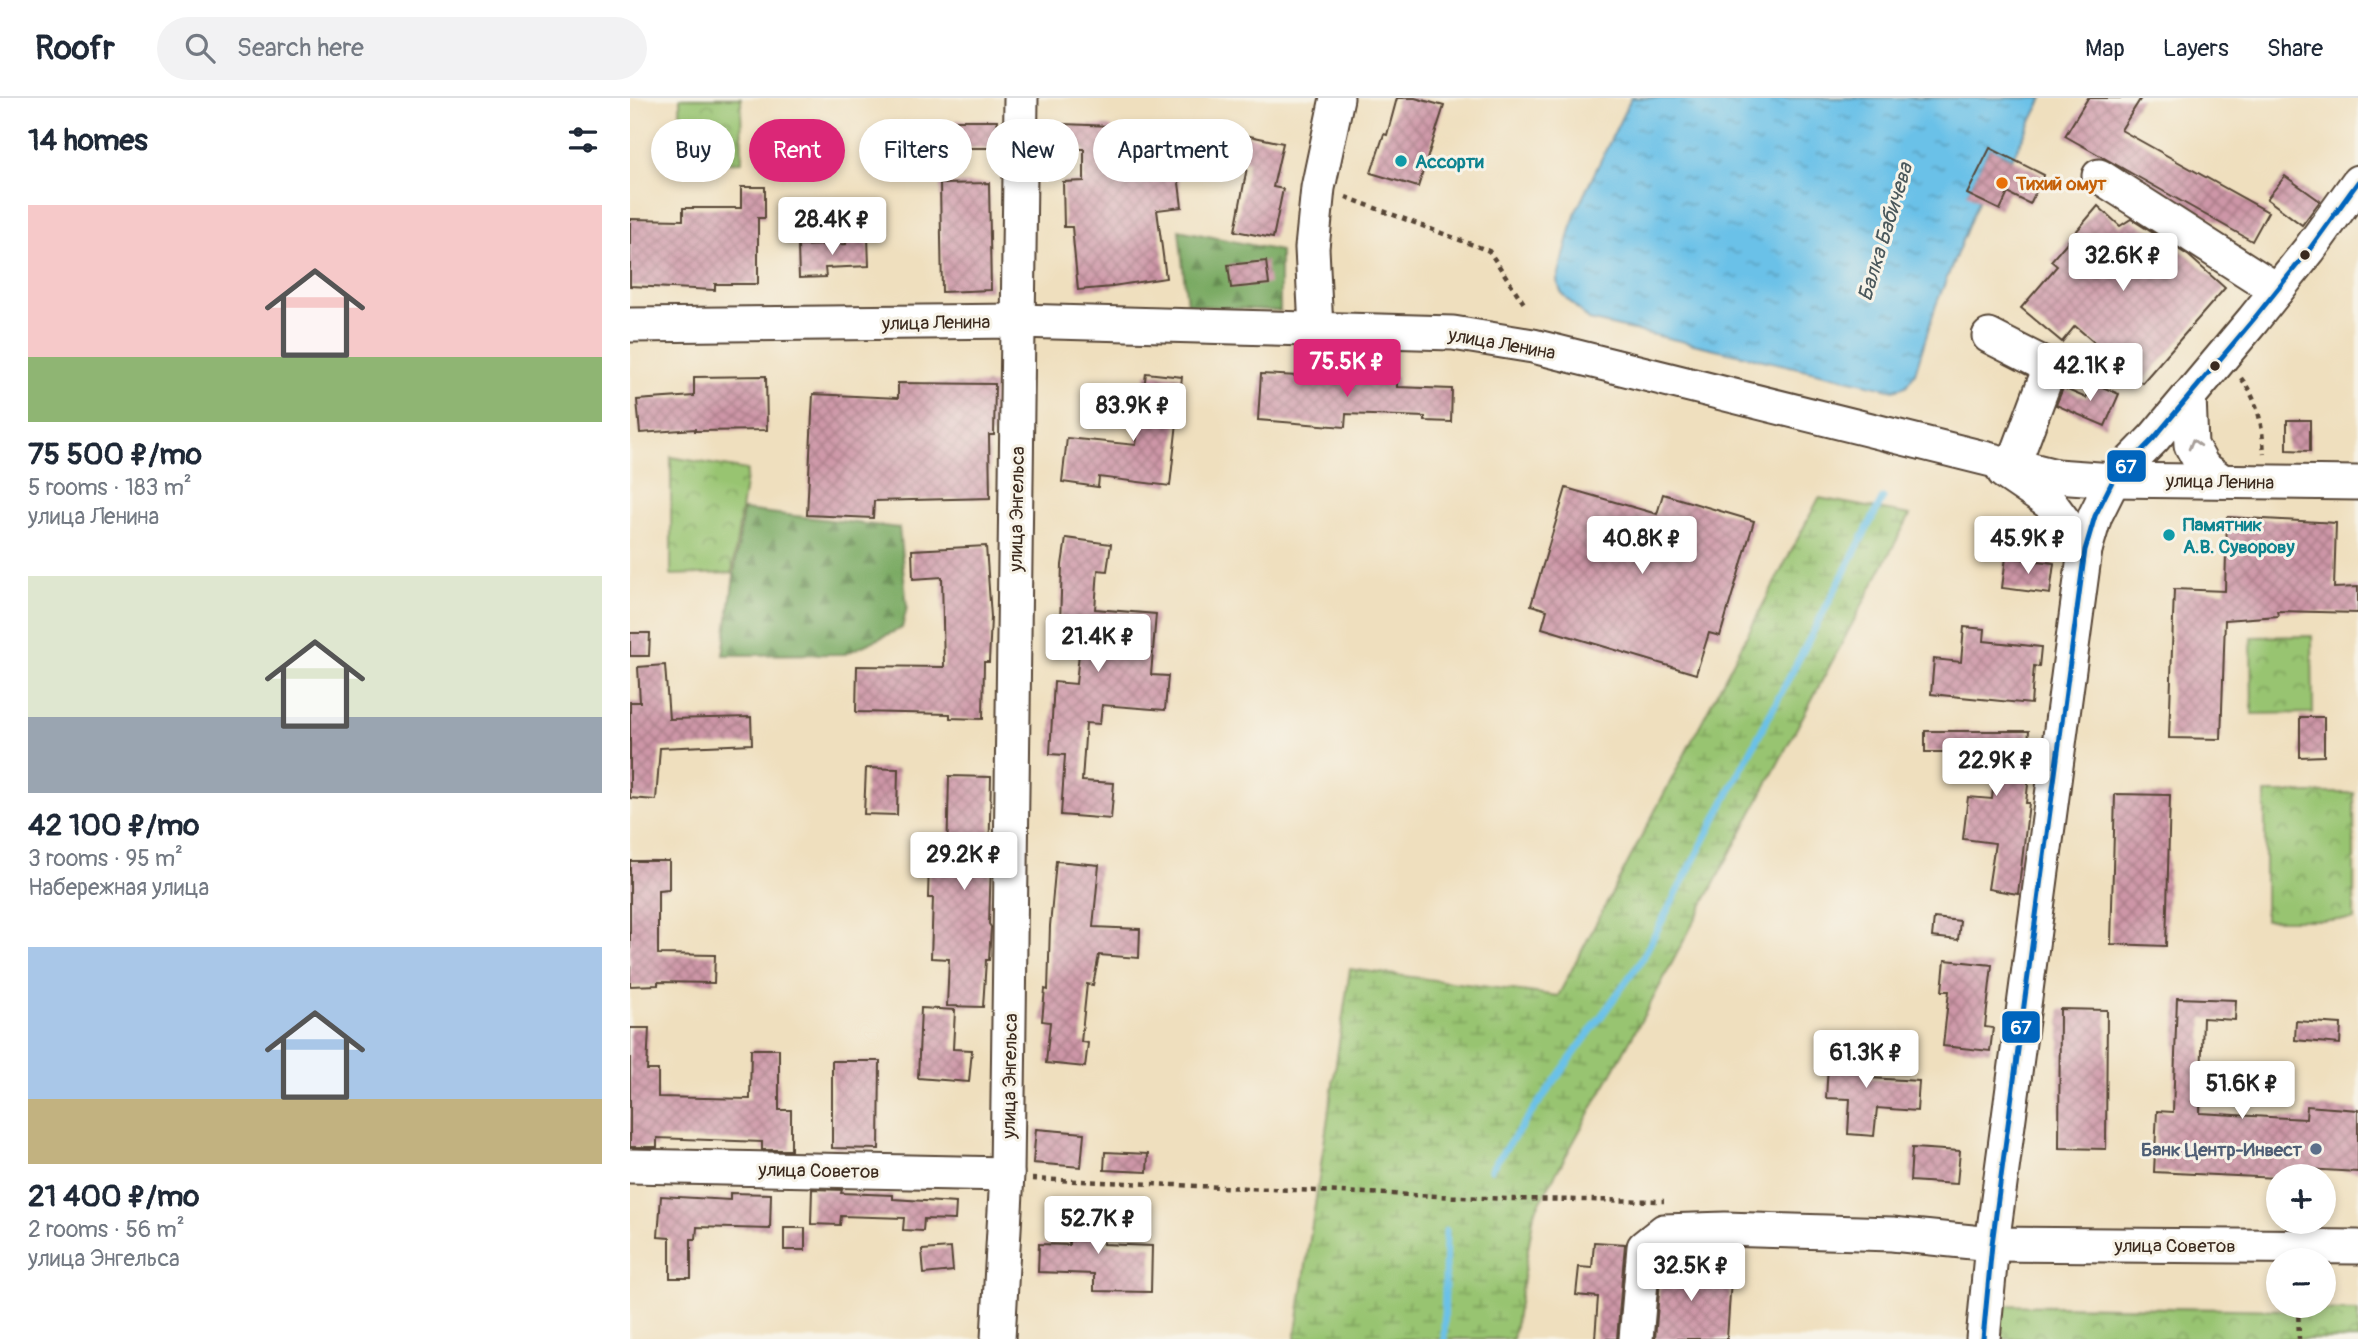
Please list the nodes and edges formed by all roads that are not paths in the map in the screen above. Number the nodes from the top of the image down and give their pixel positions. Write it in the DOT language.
graph roads {
  1 [pos="1021,98"];
  2 [pos="1337,98"];
  3 [pos="2099,176"];
  4 [pos="2358,182"];
  5 [pos="2277,290"];
  6 [pos="1018,321"];
  7 [pos="630,325"];
  8 [pos="1316,329"];
  9 [pos="1989,336"];
  10 [pos="2189,396"];
  11 [pos="1981,458"];
  12 [pos="2013,466"];
  13 [pos="2113,480"];
  14 [pos="2222,481"];
  15 [pos="2358,483"];
  16 [pos="2085,550"];
  17 [pos="630,1166"];
  18 [pos="1007,1174"];
  19 [pos="1992,1244"];
  20 [pos="2358,1247"];
  21 [pos="998,1339"];
  22 [pos="1636,1339"];
  23 [pos="1983,1339"];
  1 -- 6 [label="street, улица Энгельса"];
  2 -- 8 [label="street"];
  3 -- 5 [label="street"];
  4 -- 5 [label="street"];
  5 -- 10 [label="street"];
  6 -- 7 [label="street, улица Ленина"];
  6 -- 8 [label="street, улица Ленина"];
  6 -- 18 [label="street, улица Энгельса"];
  8 -- 11 [label="street, улица Ленина"];
  9 -- 12 [label="street"];
  10 -- 13 [label="street"];
  14 -- 10 [label="street, one-way"];
  11 -- 12 [label="street, улица Ленина"];
  11 -- 16 [label="street"];
  12 -- 13 [label="street, улица Ленина"];
  13 -- 14 [label="street, улица Ленина"];
  13 -- 16 [label="street"];
  14 -- 15 [label="street, улица Ленина"];
  16 -- 19 [label="street"];
  17 -- 18 [label="street, улица Советов"];
  18 -- 21 [label="street, улица Энгельса"];
  19 -- 20 [label="street, улица Советов"];
  19 -- 22 [label="street, улица Советов"];
  19 -- 23 [label="street"];
}
